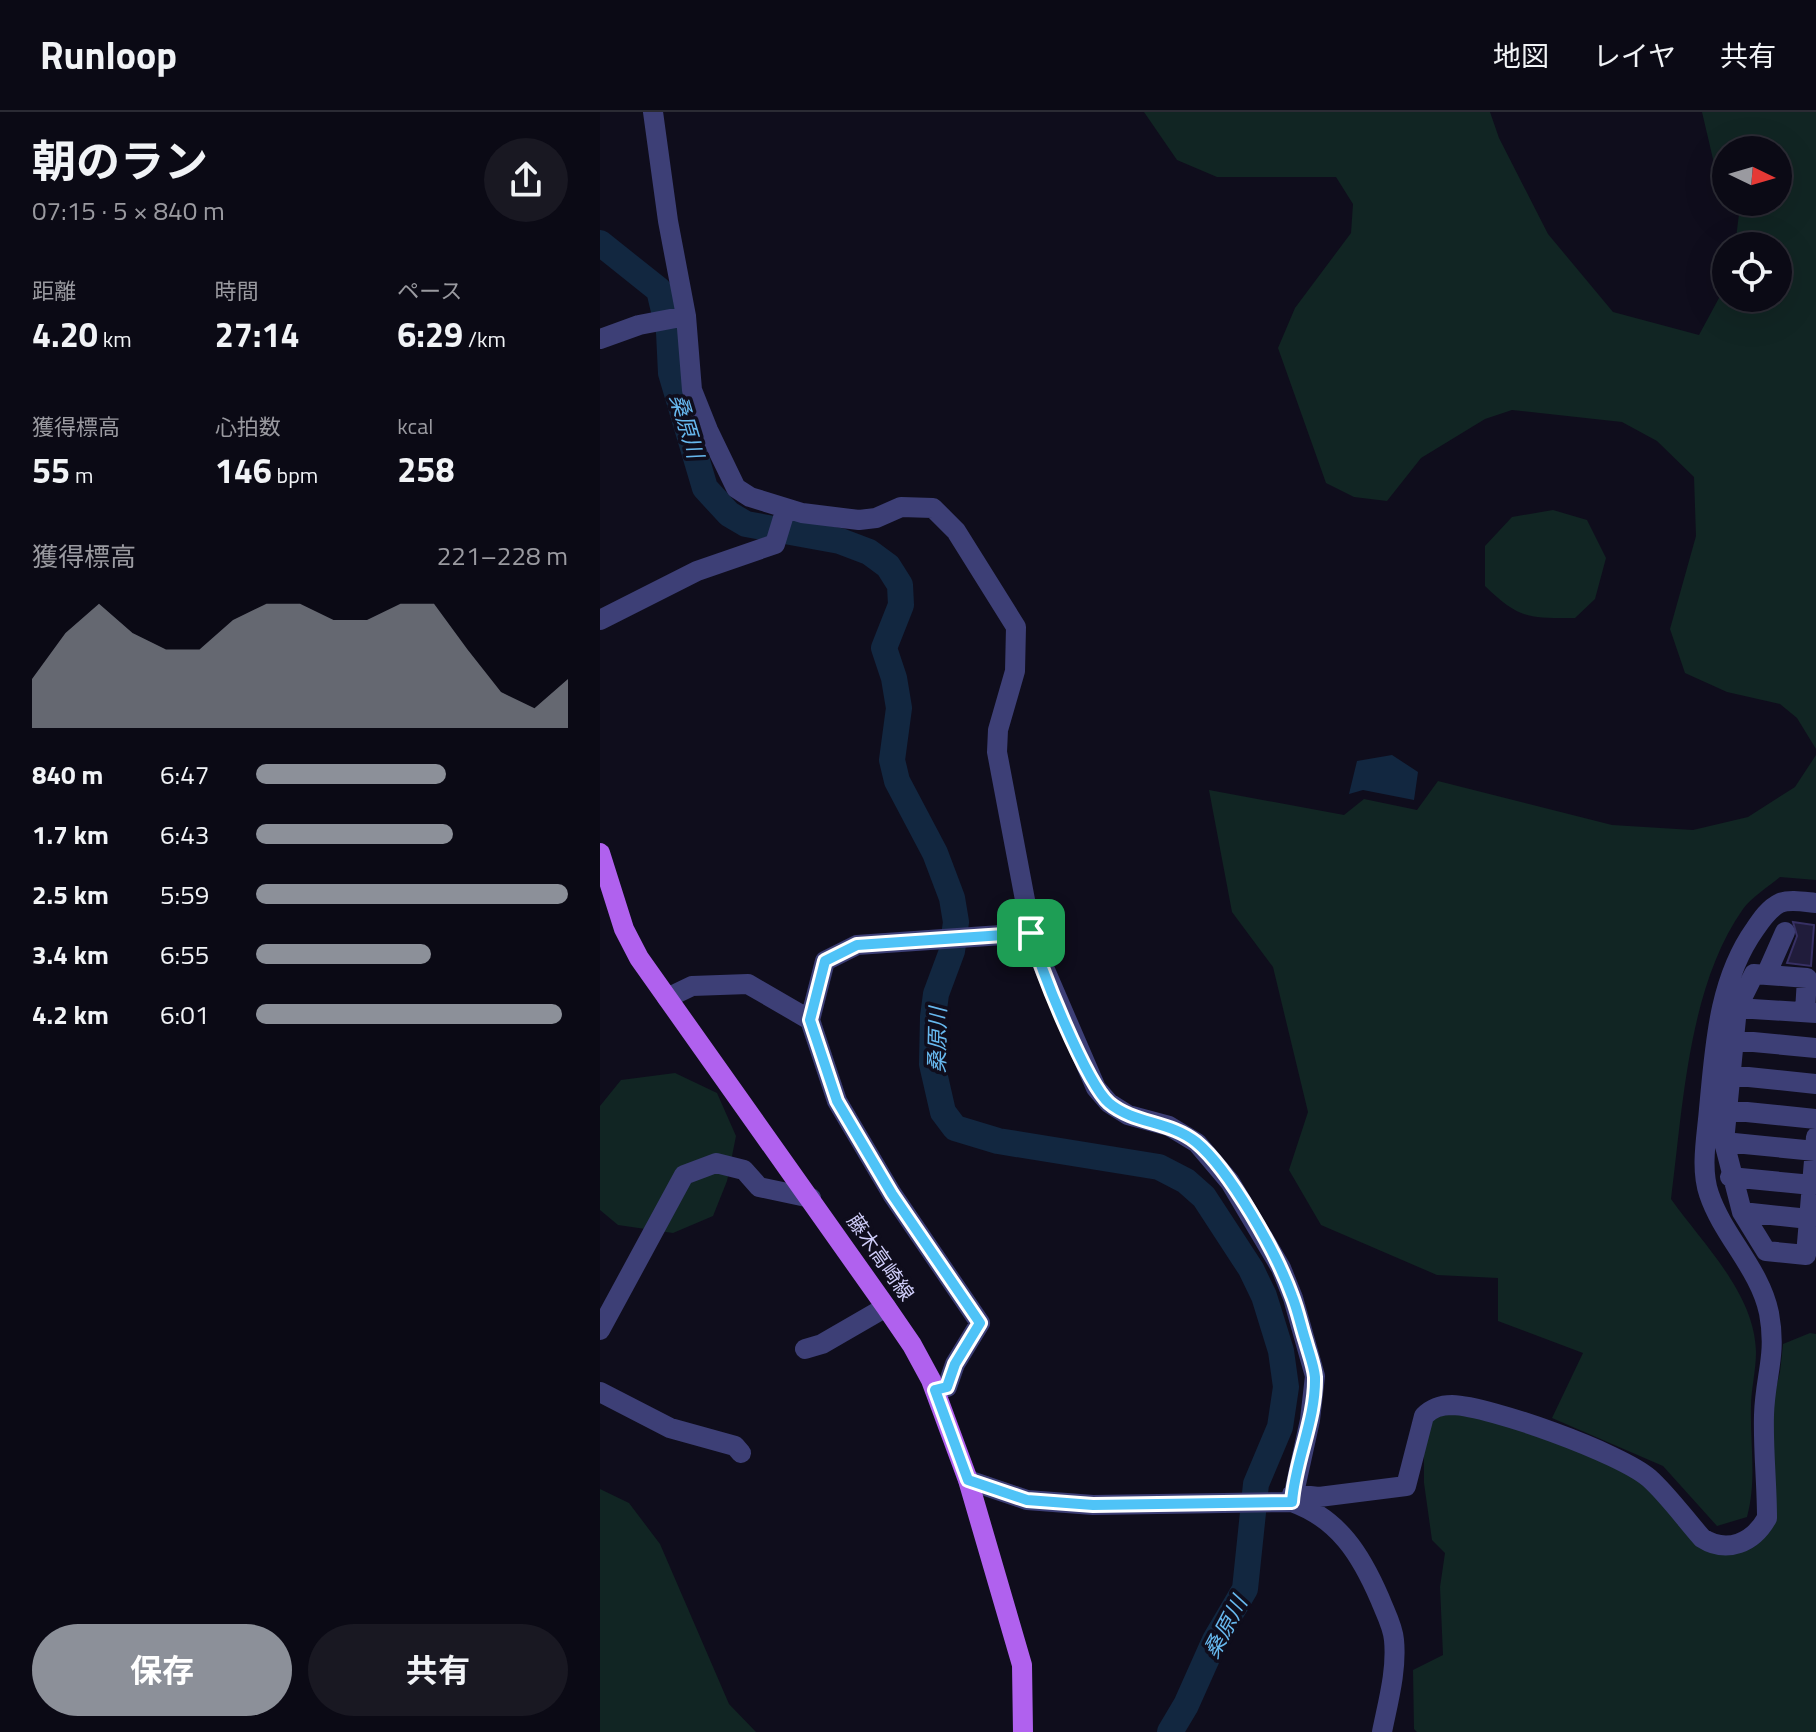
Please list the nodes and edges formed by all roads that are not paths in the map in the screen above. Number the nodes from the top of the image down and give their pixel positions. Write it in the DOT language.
graph roads {
  1 [pos="653,112"];
  2 [pos="686,316"];
  3 [pos="600,339"];
  4 [pos="786,508"];
  5 [pos="600,620"];
  6 [pos="600,853"];
  7 [pos="1816,903"];
  8 [pos="1785,932"];
  9 [pos="1031,933"];
  10 [pos="1766,975"];
  11 [pos="667,998"];
  12 [pos="1737,1008"];
  13 [pos="1811,1013"];
  14 [pos="810,1020"];
  15 [pos="1732,1040"];
  16 [pos="1816,1048"];
  17 [pos="1729,1075"];
  18 [pos="1816,1084"];
  19 [pos="1727,1110"];
  20 [pos="1816,1119"];
  21 [pos="1724,1142"];
  22 [pos="1815,1144"];
  23 [pos="1730,1177"];
  24 [pos="1812,1185"];
  25 [pos="811,1198"];
  26 [pos="1742,1212"];
  27 [pos="1809,1219"];
  28 [pos="886,1307"];
  29 [pos="600,1330"];
  30 [pos="805,1349"];
  31 [pos="935,1390"];
  32 [pos="600,1392"];
  33 [pos="741,1453"];
  34 [pos="968,1480"];
  35 [pos="1292,1498"];
  36 [pos="1023,1732"];
  37 [pos="1382,1732"];
  1 -- 2 [label="street"];
  2 -- 3 [label="street"];
  2 -- 4 [label="street"];
  4 -- 5 [label="street"];
  4 -- 9 [label="street"];
  6 -- 11 [label="main road, 藤木高崎線"];
  7 -- 35 [label="street"];
  8 -- 10 [label="street"];
  9 -- 14 [label="street"];
  9 -- 35 [label="street"];
  10 -- 12 [label="street"];
  10 -- 13 [label="street"];
  11 -- 14 [label="street"];
  11 -- 25 [label="main road, 藤木高崎線"];
  12 -- 13 [label="street"];
  12 -- 15 [label="street"];
  14 -- 31 [label="street"];
  15 -- 16 [label="street"];
  15 -- 17 [label="street"];
  17 -- 18 [label="street"];
  17 -- 19 [label="street"];
  19 -- 20 [label="street"];
  19 -- 21 [label="street"];
  21 -- 22 [label="street"];
  21 -- 23 [label="street"];
  22 -- 24 [label="street"];
  23 -- 24 [label="street"];
  23 -- 26 [label="street"];
  24 -- 27 [label="street"];
  25 -- 28 [label="main road, 藤木高崎線"];
  25 -- 29 [label="street"];
  26 -- 27 [label="street"];
  26 -- 27 [label="street"];
  28 -- 30 [label="street"];
  28 -- 31 [label="main road, 藤木高崎線"];
  31 -- 34 [label="main road, 藤木高崎線"];
  32 -- 33 [label="street"];
  34 -- 35 [label="street"];
  34 -- 36 [label="main road, 藤木高崎線"];
  35 -- 37 [label="street"];
}
